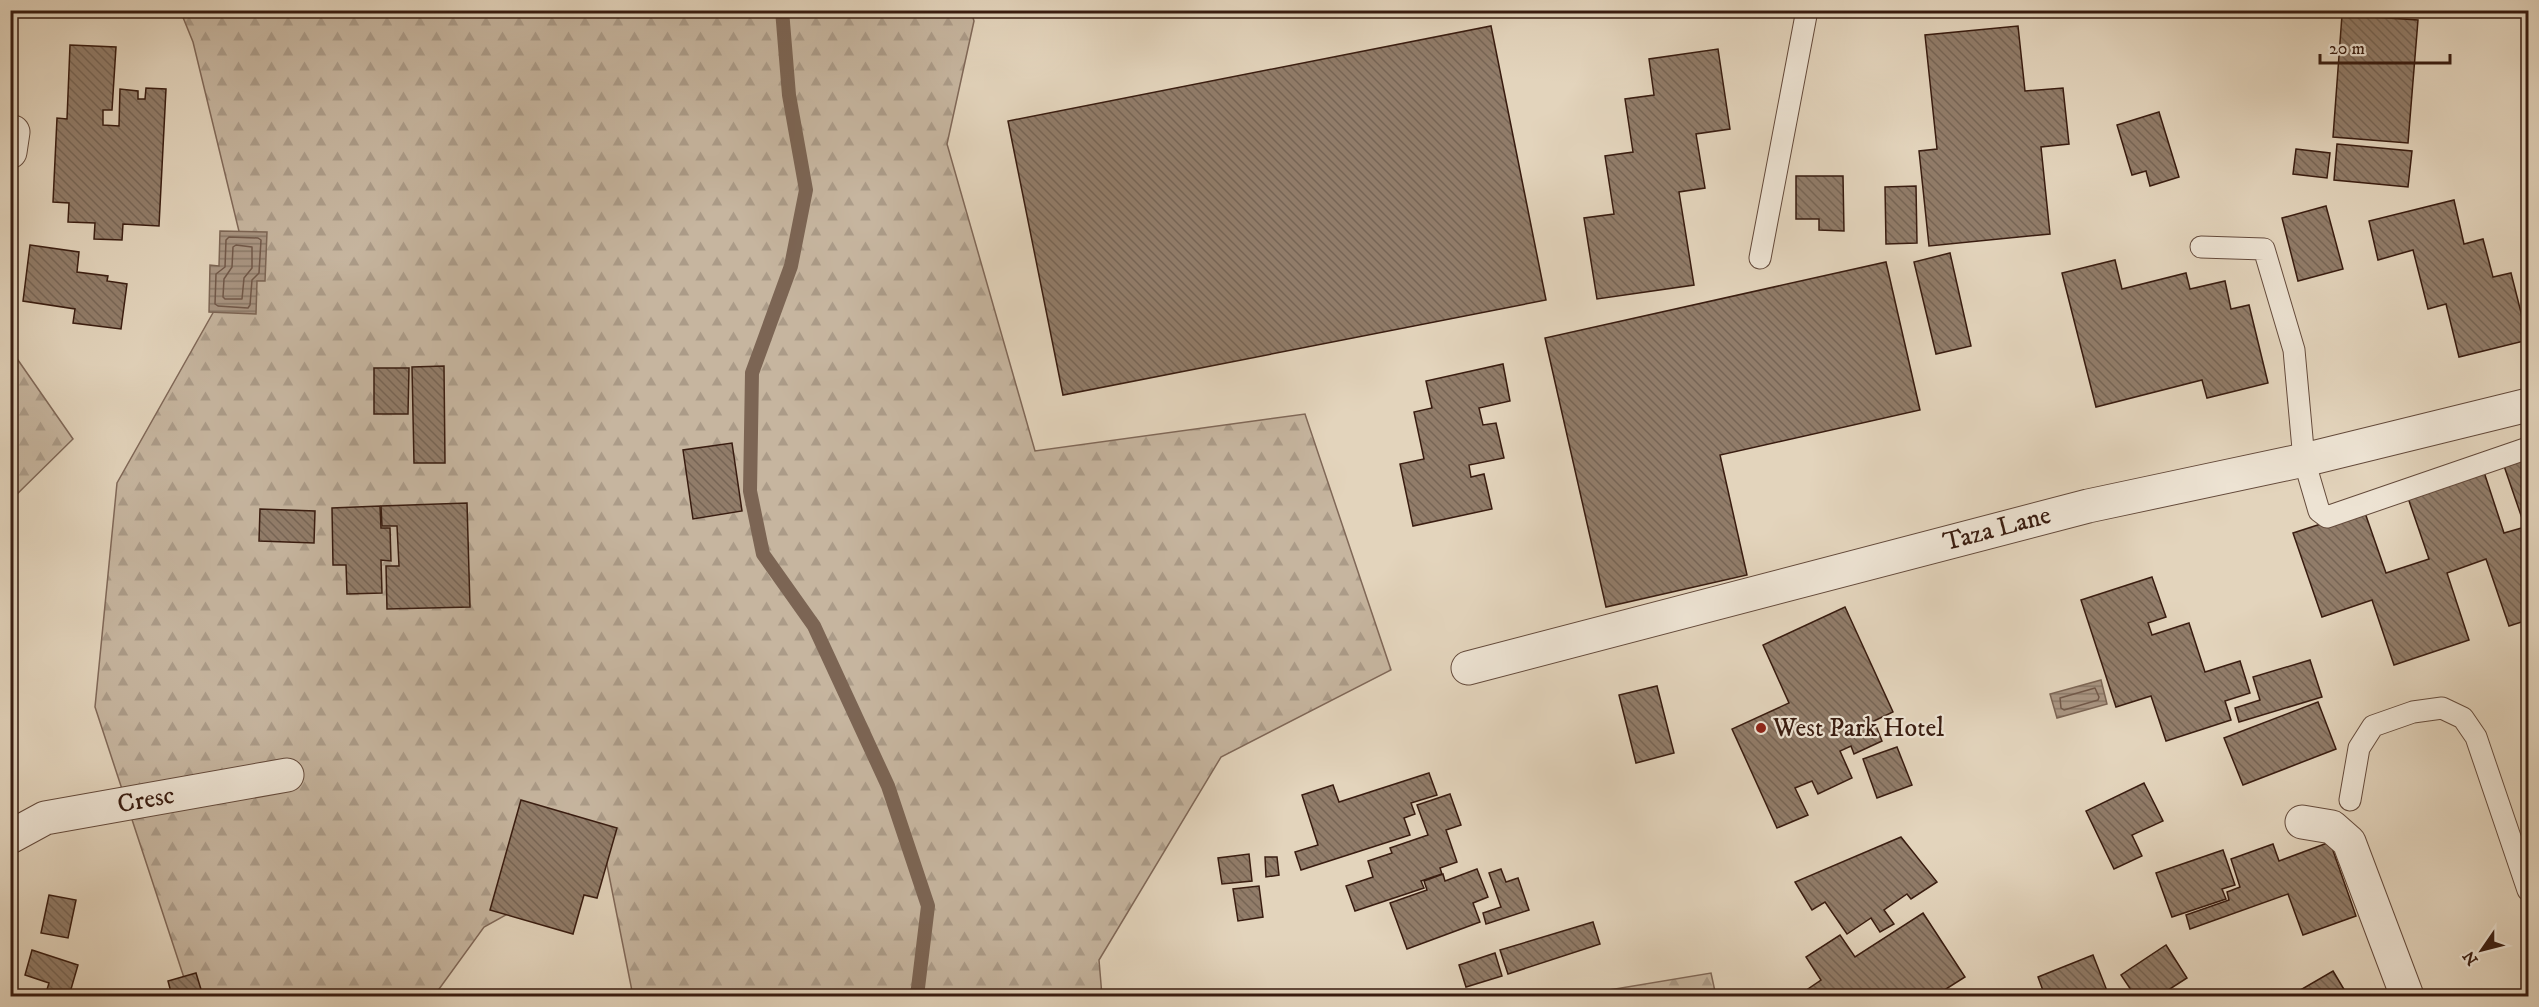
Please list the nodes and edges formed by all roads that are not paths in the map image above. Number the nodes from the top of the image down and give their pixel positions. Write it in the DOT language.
graph roads {
  1 [pos="1807,10"];
  2 [pos="2200,248"];
  3 [pos="1760,258"];
  4 [pos="2529,405"];
  5 [pos="2529,448"];
  6 [pos="2304,460"];
  7 [pos="1468,668"];
  8 [pos="287,775"];
  9 [pos="2350,800"];
  10 [pos="2302,822"];
  11 [pos="10,837"];
  12 [pos="2529,890"];
  13 [pos="2407,996"];
  1 -- 3 [label="lane"];
  2 -- 6 [label="lane"];
  4 -- 6 [label="street, Taza Lane"];
  5 -- 6 [label="lane"];
  6 -- 7 [label="street, Taza Lane"];
  8 -- 11 [label="street, Cresc"];
  9 -- 12 [label="lane"];
  10 -- 13 [label="street"];
}
